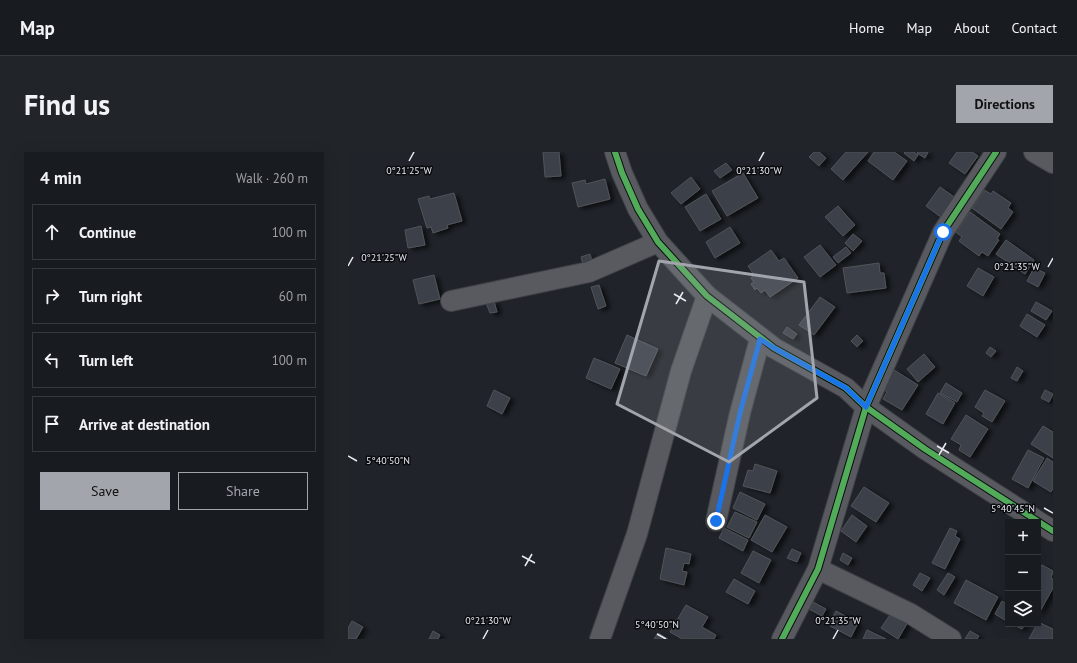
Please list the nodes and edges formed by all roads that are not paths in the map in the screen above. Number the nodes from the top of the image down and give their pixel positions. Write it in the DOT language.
graph roads {
  1 [pos="615,152"];
  2 [pos="996,152"];
  3 [pos="1034,152"];
  4 [pos="1053,164"];
  5 [pos="658,242"];
  6 [pos="707,296"];
  7 [pos="451,301"];
  8 [pos="760,339"];
  9 [pos="866,407"];
  10 [pos="716,521"];
  11 [pos="1053,531"];
  12 [pos="818,569"];
  13 [pos="600,639"];
  14 [pos="782,639"];
  15 [pos="951,639"];
  1 -- 5 [label="street"];
  2 -- 9 [label="street"];
  3 -- 4 [label="street"];
  5 -- 6 [label="street"];
  5 -- 7 [label="street"];
  6 -- 8 [label="street"];
  6 -- 13 [label="street"];
  8 -- 9 [label="street"];
  8 -- 10 [label="street"];
  9 -- 11 [label="street"];
  9 -- 12 [label="street"];
  12 -- 14 [label="street"];
  12 -- 15 [label="street"];
}
